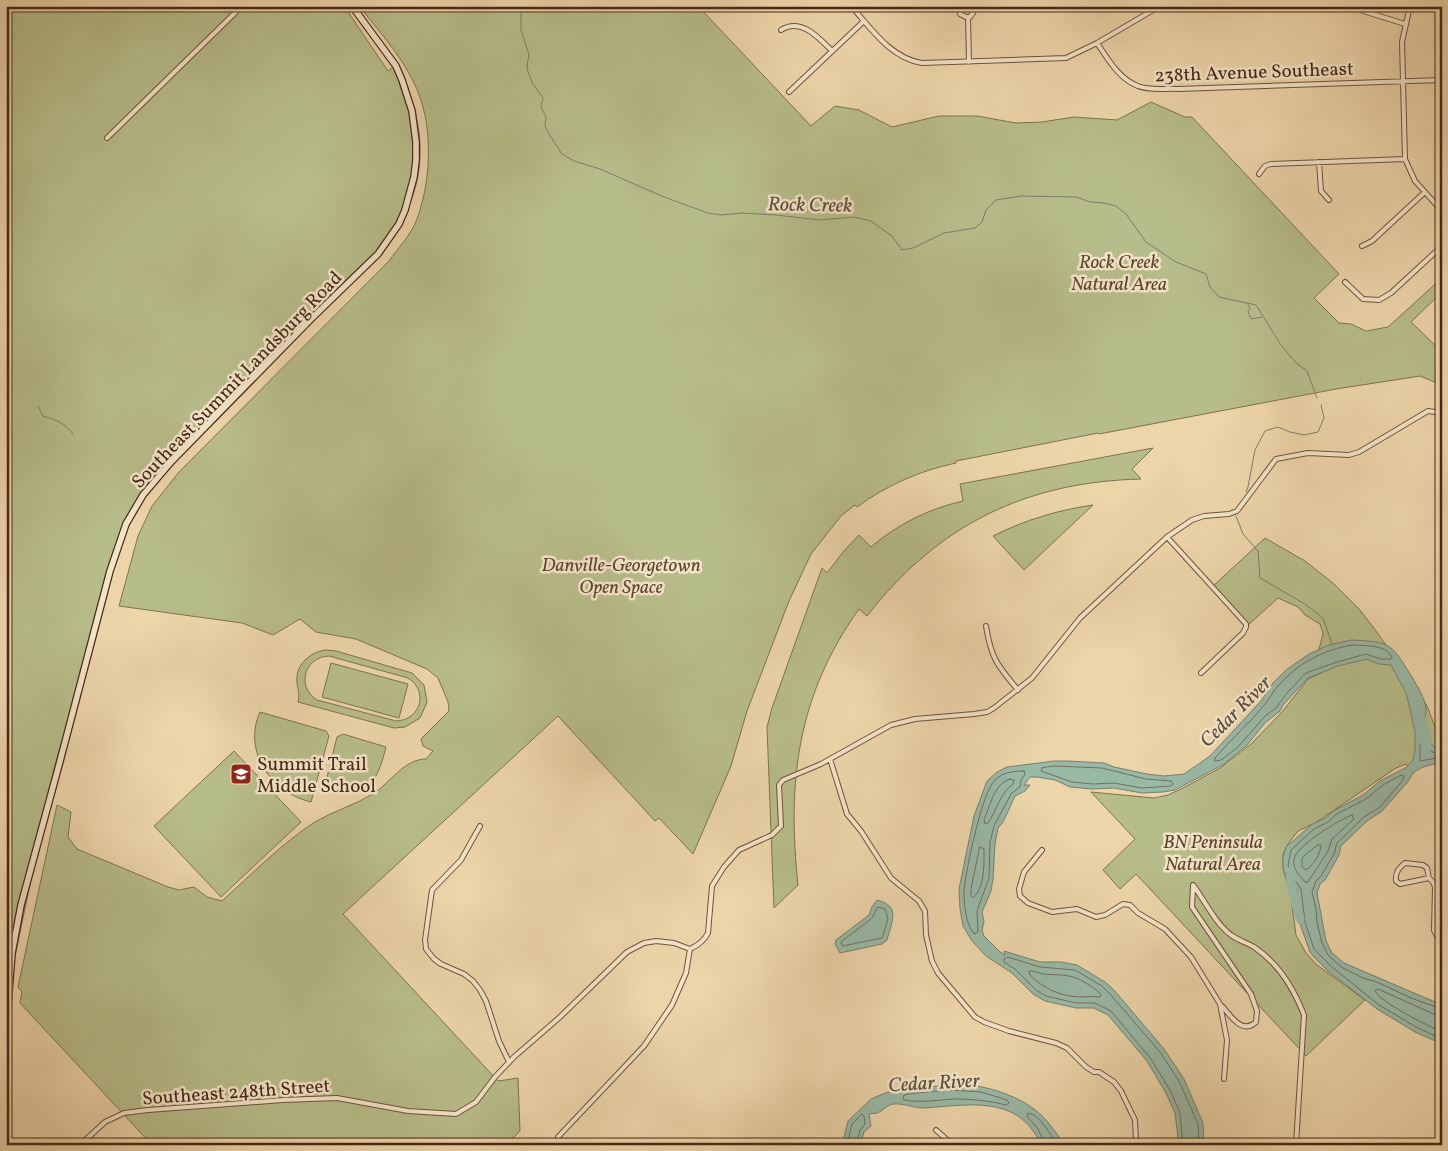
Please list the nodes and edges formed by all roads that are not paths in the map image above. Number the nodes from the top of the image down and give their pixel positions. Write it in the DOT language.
graph roads {
  1 [pos="242,6"];
  2 [pos="352,6"];
  3 [pos="851,6"];
  4 [pos="961,6"];
  5 [pos="972,6"];
  6 [pos="1160,6"];
  7 [pos="1410,6"];
  8 [pos="1152,8"];
  9 [pos="1357,9"];
  10 [pos="968,17"];
  11 [pos="864,20"];
  12 [pos="1405,24"];
  13 [pos="781,30"];
  14 [pos="1097,43"];
  15 [pos="832,51"];
  16 [pos="969,62"];
  17 [pos="1442,80"];
  18 [pos="1402,82"];
  19 [pos="790,92"];
  20 [pos="107,138"];
  21 [pos="1440,145"];
  22 [pos="1405,159"];
  23 [pos="1442,161"];
  24 [pos="1319,162"];
  25 [pos="1259,174"];
  26 [pos="1424,192"];
  27 [pos="1329,200"];
  28 [pos="1442,210"];
  29 [pos="1362,246"];
  30 [pos="1442,246"];
  31 [pos="1345,282"];
  32 [pos="1442,413"];
  33 [pos="1167,536"];
  34 [pos="986,626"];
  35 [pos="1201,673"];
  36 [pos="1018,690"];
  37 [pos="830,759"];
  38 [pos="480,826"];
  39 [pos="1042,850"];
  40 [pos="1429,878"];
  41 [pos="1442,939"];
  42 [pos="690,949"];
  43 [pos="1220,1004"];
  44 [pos="6,1030"];
  45 [pos="509,1062"];
  46 [pos="1224,1079"];
  47 [pos="936,1130"];
  48 [pos="80,1145"];
  49 [pos="561,1145"];
  50 [pos="953,1145"];
  51 [pos="1138,1145"];
  52 [pos="1296,1145"];
  1 -- 20 [label="street"];
  2 -- 44 [label="street, Southeast Summit Landsburg Road"];
  3 -- 11 [label="street"];
  4 -- 10 [label="street"];
  5 -- 10 [label="street"];
  6 -- 8 [label="street"];
  7 -- 12 [label="street"];
  8 -- 14 [label="street"];
  9 -- 12 [label="street"];
  10 -- 16 [label="street"];
  11 -- 15 [label="street"];
  11 -- 16 [label="street"];
  12 -- 18 [label="street"];
  13 -- 15 [label="street"];
  14 -- 16 [label="street"];
  14 -- 18 [label="street, 238th Avenue Southeast"];
  15 -- 19 [label="street"];
  17 -- 18 [label="street, 238th Avenue Southeast"];
  18 -- 22 [label="street"];
  21 -- 23 [label="street"];
  22 -- 24 [label="street"];
  22 -- 26 [label="street"];
  24 -- 25 [label="street"];
  24 -- 27 [label="street"];
  26 -- 28 [label="street"];
  26 -- 29 [label="street"];
  30 -- 31 [label="street"];
  32 -- 33 [label="street"];
  33 -- 35 [label="street"];
  33 -- 36 [label="street"];
  34 -- 36 [label="street"];
  36 -- 37 [label="street"];
  37 -- 42 [label="street"];
  37 -- 51 [label="street"];
  38 -- 45 [label="street"];
  39 -- 43 [label="street"];
  40 -- 40 [label="street"];
  40 -- 41 [label="street"];
  42 -- 45 [label="street, Southeast 248th Street"];
  42 -- 49 [label="street"];
  43 -- 46 [label="street"];
  43 -- 52 [label="street"];
  45 -- 48 [label="street, Southeast 248th Street"];
  47 -- 50 [label="street"];
}
